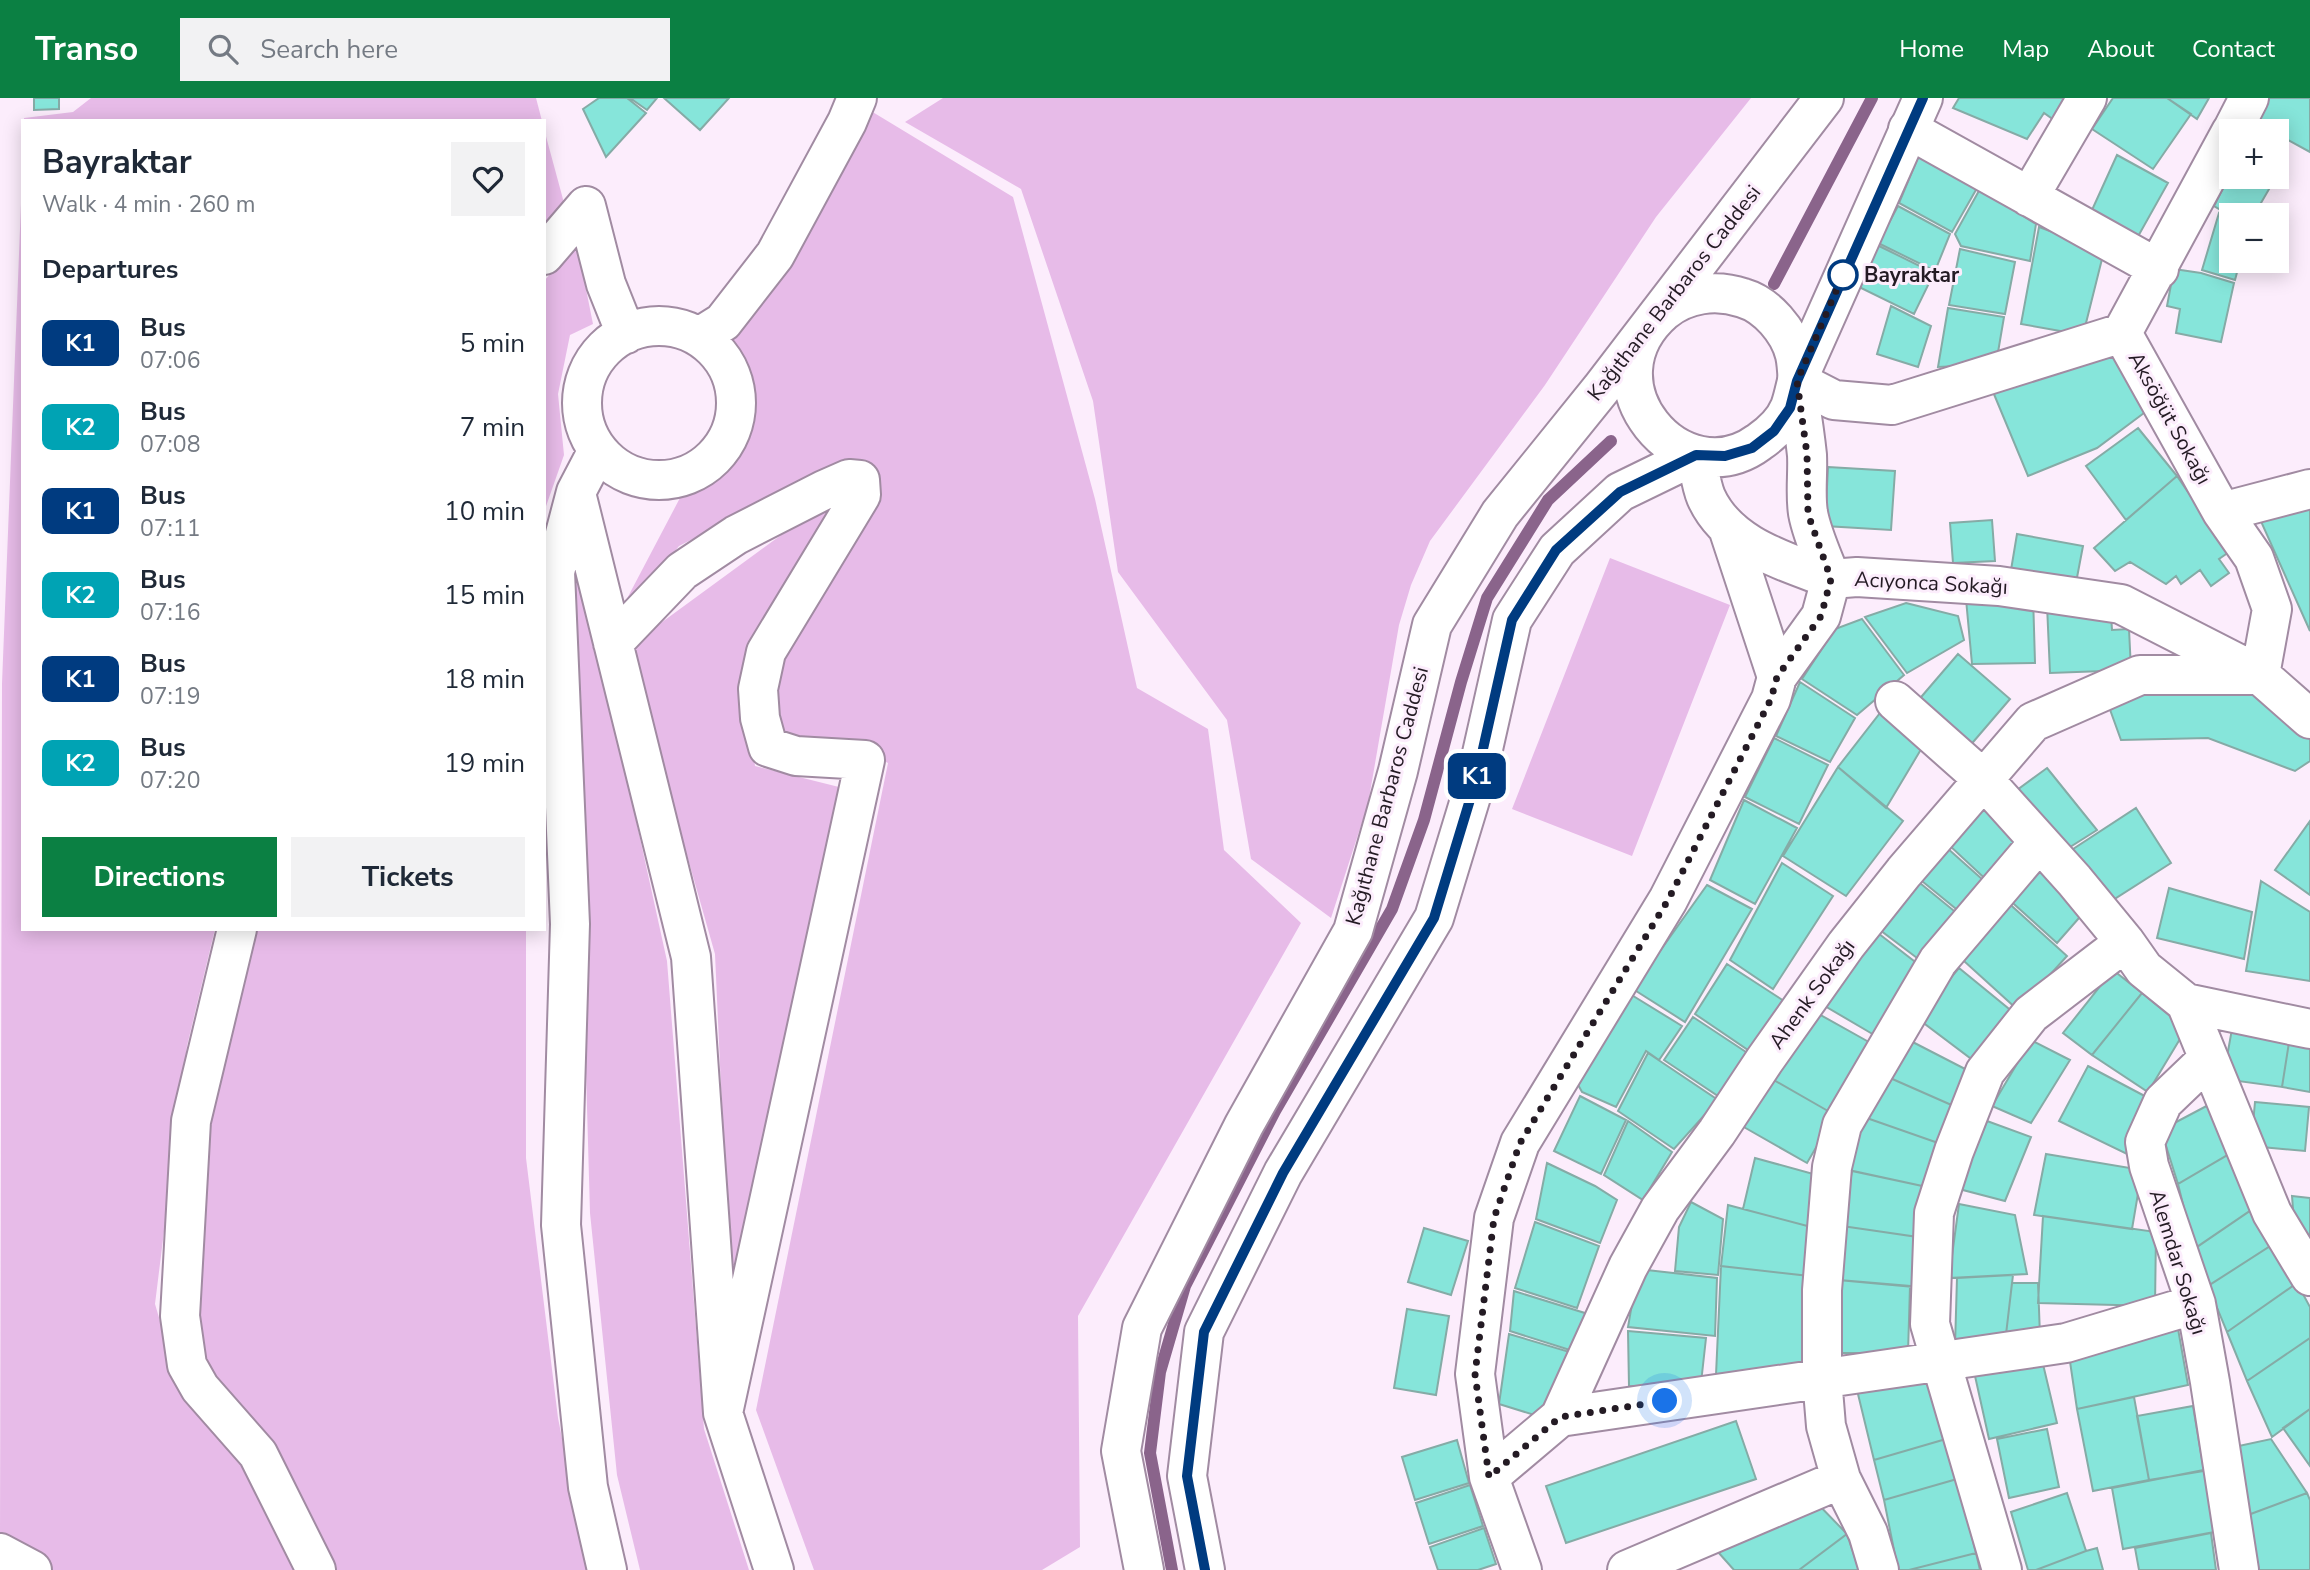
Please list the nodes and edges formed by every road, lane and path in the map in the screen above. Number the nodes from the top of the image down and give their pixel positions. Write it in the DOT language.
graph roads {
  1 [pos="857,98"];
  2 [pos="1824,98"];
  3 [pos="2087,98"];
  4 [pos="2249,98"];
  5 [pos="1915,114"];
  6 [pos="2238,119"];
  7 [pos="2219,155"];
  8 [pos="2029,197"];
  9 [pos="546,253"];
  10 [pos="2159,268"];
  11 [pos="1652,321"];
  12 [pos="2122,333"];
  13 [pos="626,334"];
  14 [pos="699,337"];
  15 [pos="1797,381"];
  16 [pos="598,450"];
  17 [pos="1696,455"];
  18 [pos="2310,489"];
  19 [pos="576,492"];
  20 [pos="2222,512"];
  21 [pos="1729,531"];
  22 [pos="1831,579"];
  23 [pos="613,643"];
  24 [pos="2260,675"];
  25 [pos="1777,677"];
  26 [pos="1895,701"];
  27 [pos="2310,719"];
  28 [pos="1983,779"];
  29 [pos="2039,842"];
  30 [pos="237,931"];
  31 [pos="2125,942"];
  32 [pos="2186,1003"];
  33 [pos="2310,1029"];
  34 [pos="2208,1059"];
  35 [pos="2310,1276"];
  36 [pos="2196,1304"];
  37 [pos="1939,1360"];
  38 [pos="1822,1378"];
  39 [pos="723,1412"];
  40 [pos="1560,1417"];
  41 [pos="1489,1477"];
  42 [pos="1841,1479"];
  43 [pos="0,1553"];
  44 [pos="32,1570"];
  45 [pos="316,1570"];
  46 [pos="607,1570"];
  47 [pos="774,1570"];
  48 [pos="1144,1570"];
  49 [pos="1205,1570"];
  50 [pos="1521,1570"];
  51 [pos="1627,1570"];
  52 [pos="1880,1570"];
  53 [pos="2002,1570"];
  54 [pos="2239,1570"];
  1 -- 14 [label="street"];
  2 -- 11 [label="street, Kağıthane Barbaros Caddesi"];
  3 -- 8 [label="street"];
  4 -- 6 [label="street, Aksöğüt Sokağı"];
  5 -- 8 [label="street"];
  5 -- 15 [label="street"];
  7 -- 10 [label="street, Aksöğüt Sokağı"];
  8 -- 10 [label="street"];
  9 -- 13 [label="street"];
  10 -- 12 [label="street, Aksöğüt Sokağı"];
  11 -- 15 [label="street"];
  11 -- 17 [label="street"];
  11 -- 48 [label="street, Kağıthane Barbaros Caddesi"];
  12 -- 15 [label="street"];
  12 -- 20 [label="street, Aksöğüt Sokağı"];
  13 -- 14 [label="street"];
  13 -- 16 [label="street"];
  14 -- 16 [label="street"];
  15 -- 17 [label="street"];
  15 -- 22 [label="street"];
  16 -- 19 [label="street"];
  17 -- 21 [label="street"];
  17 -- 49 [label="street"];
  18 -- 20 [label="street"];
  19 -- 23 [label="street"];
  19 -- 46 [label="street"];
  20 -- 24 [label="street, Aksöğüt Sokağı"];
  21 -- 22 [label="street"];
  21 -- 25 [label="street"];
  22 -- 24 [label="street, Acıyonca Sokağı"];
  22 -- 25 [label="street, Acıyonca Sokağı"];
  23 -- 39 [label="street"];
  23 -- 39 [label="street"];
  24 -- 27 [label="street, Acıyonca Sokağı"];
  24 -- 28 [label="street, Ahenk Sokağı"];
  25 -- 41 [label="street, Acıyonca Sokağı"];
  26 -- 28 [label="street"];
  28 -- 29 [label="street"];
  28 -- 40 [label="street, Ahenk Sokağı"];
  29 -- 31 [label="street"];
  29 -- 38 [label="street"];
  30 -- 45 [label="street"];
  31 -- 32 [label="street"];
  31 -- 37 [label="street"];
  32 -- 33 [label="street"];
  32 -- 34 [label="street"];
  34 -- 35 [label="street"];
  34 -- 36 [label="street, Alemdar Sokağı"];
  36 -- 37 [label="street"];
  36 -- 54 [label="street, Alemdar Sokağı"];
  37 -- 38 [label="street"];
  37 -- 53 [label="street"];
  38 -- 40 [label="street"];
  38 -- 42 [label="street"];
  39 -- 47 [label="street"];
  40 -- 41 [label="street, Ahenk Sokağı"];
  41 -- 50 [label="street, Acıyonca Sokağı"];
  42 -- 51 [label="street"];
  42 -- 52 [label="street"];
  43 -- 44 [label="street"];
}
